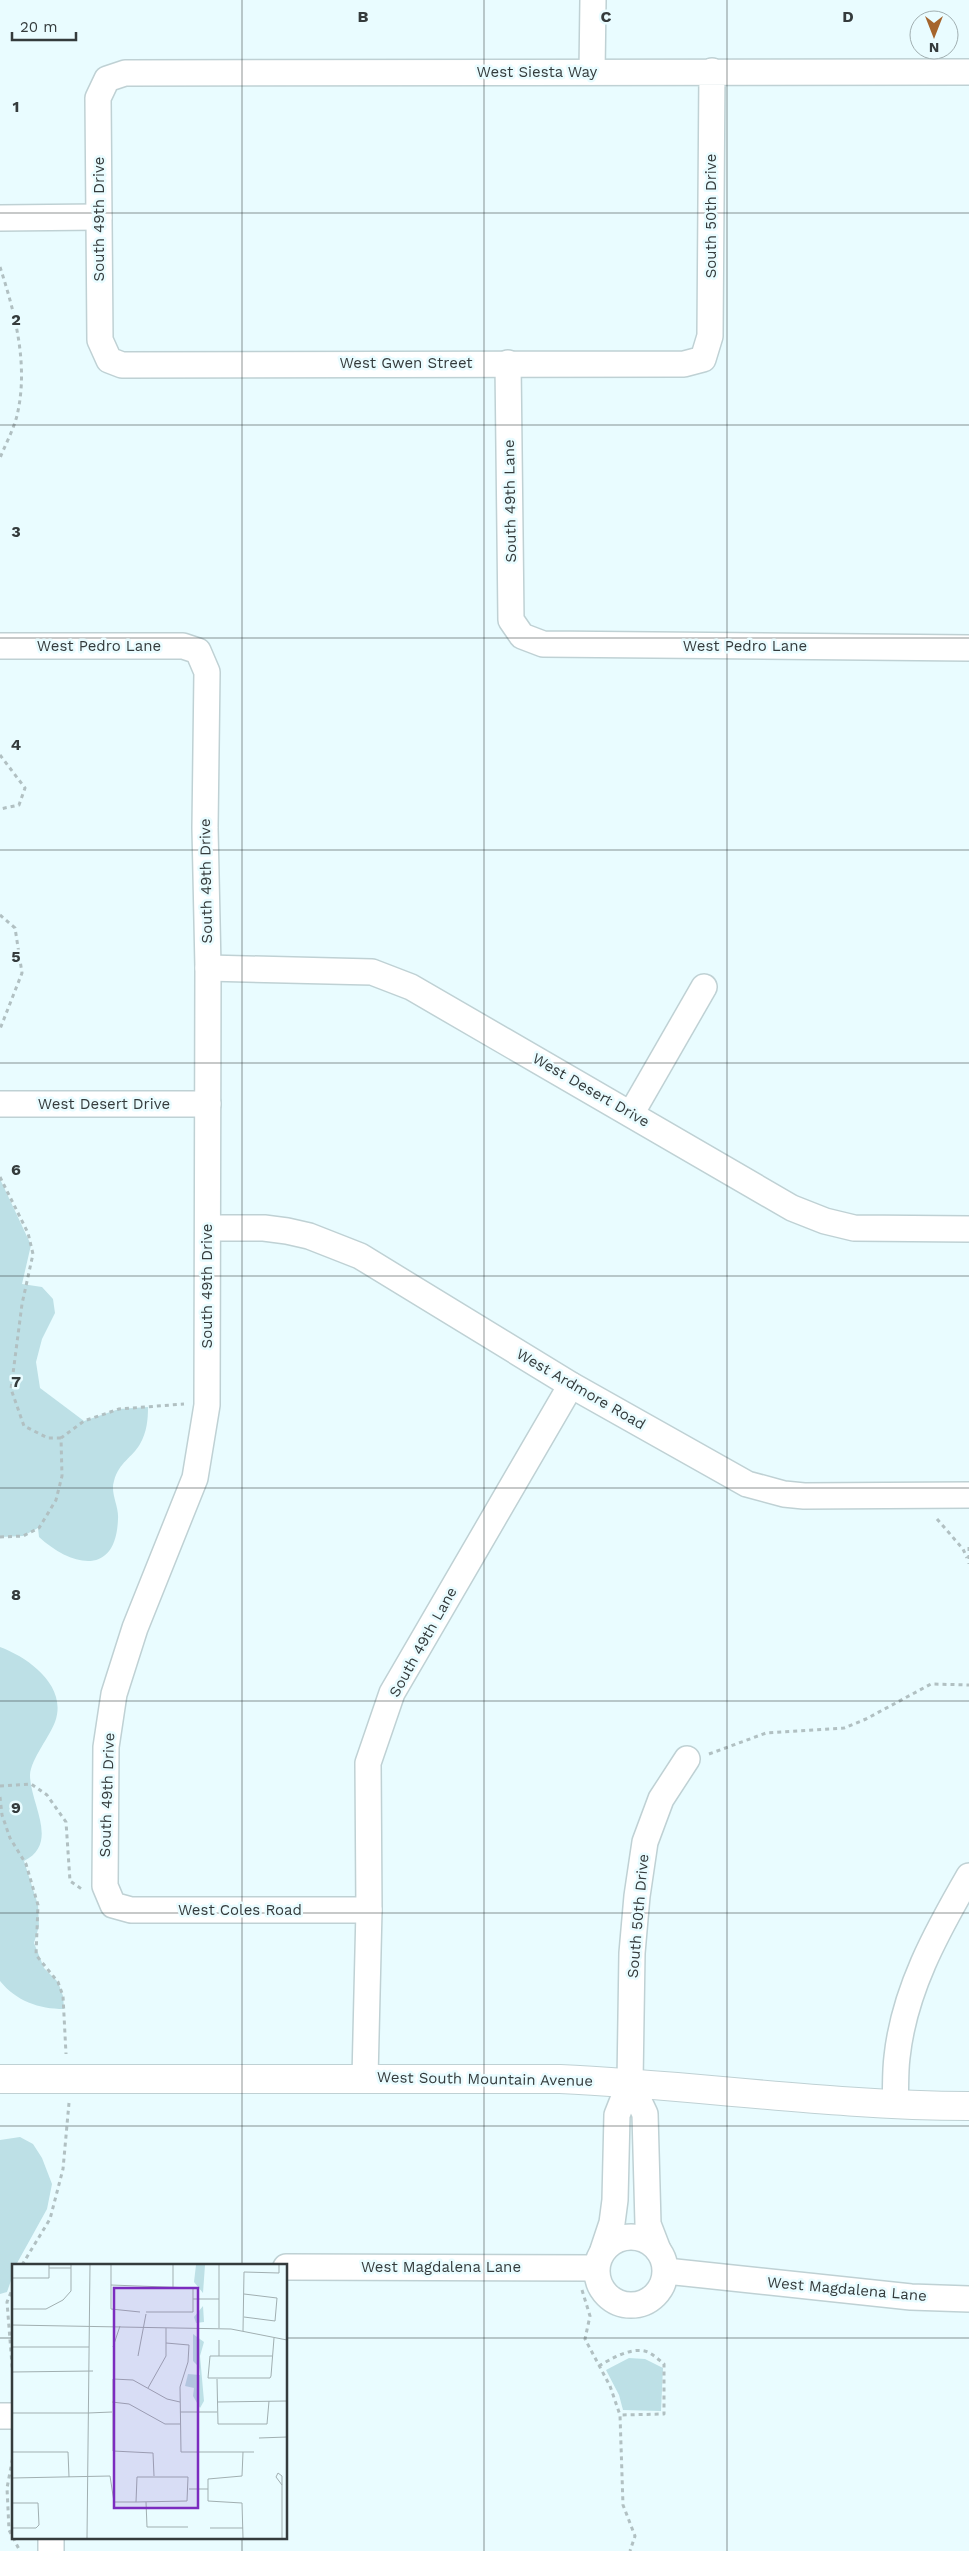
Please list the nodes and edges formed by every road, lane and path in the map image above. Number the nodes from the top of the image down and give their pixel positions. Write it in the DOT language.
graph roads {
  1 [pos="592,0"];
  2 [pos="592,72"];
  3 [pos="712,72"];
  4 [pos="969,72"];
  5 [pos="107,78"];
  6 [pos="99,217"];
  7 [pos="0,218"];
  8 [pos="0,267"];
  9 [pos="703,359"];
  10 [pos="109,360"];
  11 [pos="508,363"];
  12 [pos="0,458"];
  13 [pos="522,636"];
  14 [pos="0,646"];
  15 [pos="969,648"];
  16 [pos="198,651"];
  17 [pos="0,755"];
  18 [pos="0,808"];
  19 [pos="0,915"];
  20 [pos="208,968"];
  21 [pos="704,987"];
  22 [pos="0,1029"];
  23 [pos="0,1104"];
  24 [pos="208,1104"];
  25 [pos="631,1114"];
  26 [pos="0,1177"];
  27 [pos="208,1228"];
  28 [pos="969,1229"];
  29 [pos="571,1385"];
  30 [pos="207,1405"];
  31 [pos="61,1438"];
  32 [pos="969,1496"];
  33 [pos="924,1497"];
  34 [pos="0,1537"];
  35 [pos="969,1547"];
  36 [pos="967,1558"];
  37 [pos="969,1564"];
  38 [pos="969,1685"];
  39 [pos="687,1759"];
  40 [pos="0,1786"];
  41 [pos="0,1796"];
  42 [pos="969,1876"];
  43 [pos="113,1905"];
  44 [pos="369,1910"];
  45 [pos="365,2078"];
  46 [pos="0,2079"];
  47 [pos="68,2079"];
  48 [pos="630,2082"];
  49 [pos="895,2104"];
  50 [pos="969,2106"];
  51 [pos="662,2260"];
  52 [pos="593,2262"];
  53 [pos="23,2264"];
  54 [pos="288,2267"];
  55 [pos="12,2290"];
  56 [pos="969,2299"];
  57 [pos="12,2365"];
  58 [pos="600,2366"];
  59 [pos="620,2415"];
  60 [pos="12,2462"];
  61 [pos="12,2536"];
  62 [pos="13,2538"];
  63 [pos="51,2538"];
  64 [pos="20,2551"];
  65 [pos="51,2551"];
  66 [pos="630,2551"];
  1 -- 2 [label="street"];
  2 -- 3 [label="street, West Siesta Way"];
  2 -- 5 [label="street, West Siesta Way"];
  3 -- 4 [label="street, West Siesta Way"];
  3 -- 9 [label="street, South 50th Drive"];
  5 -- 6 [label="street, South 49th Drive"];
  6 -- 7 [label="street"];
  6 -- 10 [label="street, South 49th Drive"];
  8 -- 12 [label="path"];
  9 -- 11 [label="street, West Gwen Street"];
  10 -- 11 [label="street, West Gwen Street"];
  11 -- 13 [label="street, South 49th Lane"];
  13 -- 15 [label="street, West Pedro Lane"];
  14 -- 16 [label="street, West Pedro Lane"];
  16 -- 20 [label="street, South 49th Drive"];
  17 -- 18 [label="path"];
  19 -- 22 [label="path"];
  20 -- 24 [label="street, South 49th Drive"];
  20 -- 25 [label="street, West Desert Drive"];
  21 -- 25 [label="street"];
  23 -- 24 [label="street, West Desert Drive"];
  24 -- 27 [label="street, South 49th Drive"];
  25 -- 28 [label="street, West Desert Drive"];
  26 -- 31 [label="path"];
  27 -- 29 [label="street, West Ardmore Road"];
  27 -- 30 [label="street, South 49th Drive"];
  29 -- 33 [label="street, West Ardmore Road"];
  29 -- 44 [label="street, South 49th Lane"];
  30 -- 31 [label="path"];
  30 -- 43 [label="street, South 49th Drive"];
  31 -- 34 [label="path"];
  32 -- 33 [label="street, West Ardmore Road"];
  33 -- 36 [label="path"];
  35 -- 36 [label="path"];
  36 -- 37 [label="path"];
  38 -- 39 [label="path"];
  39 -- 48 [label="street, South 50th Drive"];
  40 -- 43 [label="path"];
  41 -- 47 [label="path"];
  42 -- 49 [label="street"];
  43 -- 44 [label="street, West Coles Road"];
  44 -- 45 [label="street, South 49th Lane"];
  45 -- 47 [label="street, West South Mountain Avenue"];
  45 -- 48 [label="street, West South Mountain Avenue"];
  46 -- 47 [label="street, West South Mountain Avenue"];
  47 -- 53 [label="path"];
  48 -- 49 [label="street, West South Mountain Avenue"];
  48 -- 51 [label="street, South 50th Drive"];
  48 -- 52 [label="street, South 50th Drive"];
  49 -- 50 [label="street, West South Mountain Avenue"];
  51 -- 52 [label="street, West Magdalena Lane"];
  51 -- 52 [label="street"];
  51 -- 56 [label="street, West Magdalena Lane"];
  52 -- 54 [label="street, West Magdalena Lane"];
  52 -- 58 [label="path"];
  55 -- 57 [label="path"];
  58 -- 59 [label="path"];
  58 -- 59 [label="path"];
  59 -- 66 [label="path"];
  60 -- 61 [label="path"];
  62 -- 64 [label="path"];
  63 -- 65 [label="street"];
}
